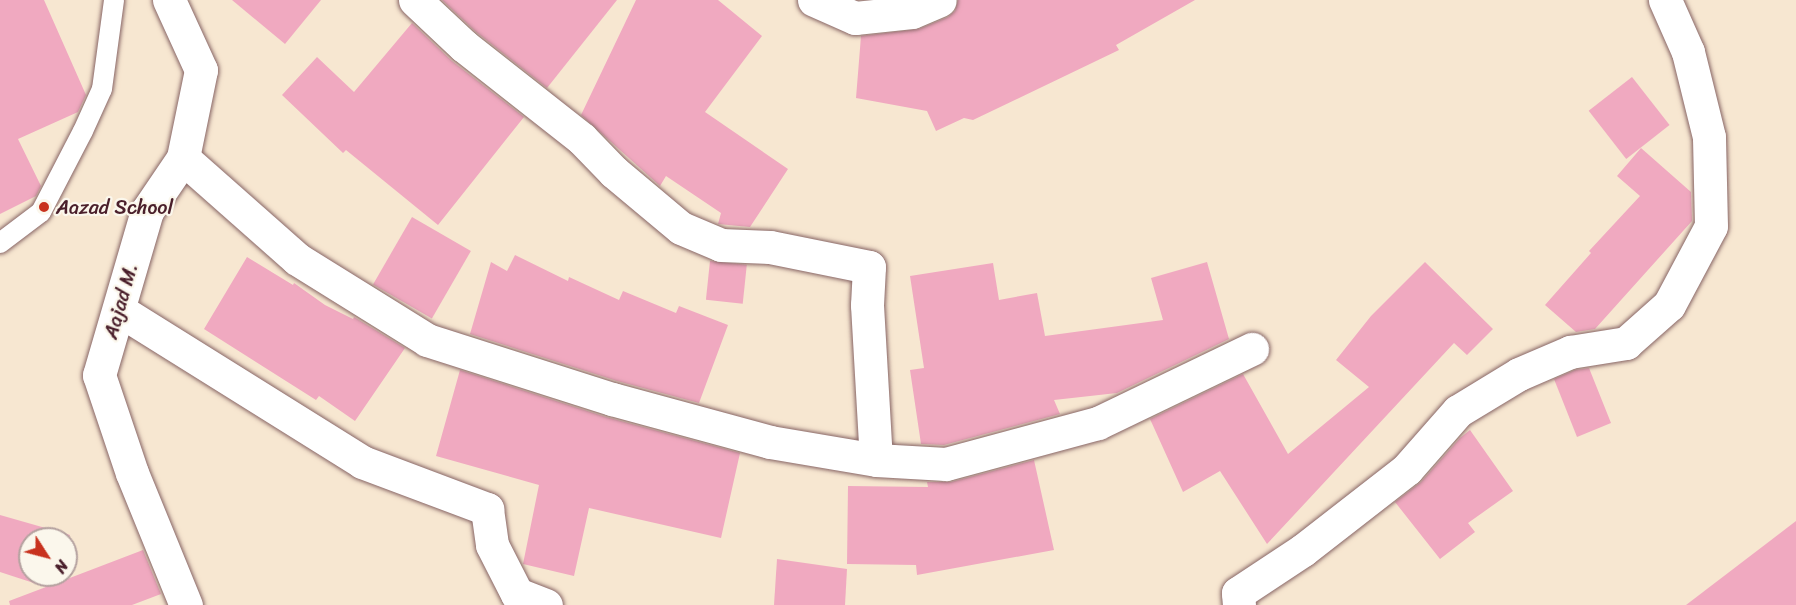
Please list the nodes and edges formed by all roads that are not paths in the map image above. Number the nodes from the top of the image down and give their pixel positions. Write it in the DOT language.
graph roads {
  1 [pos="114,0"];
  2 [pos="169,0"];
  3 [pos="415,0"];
  4 [pos="814,0"];
  5 [pos="939,0"];
  6 [pos="1665,0"];
  7 [pos="183,158"];
  8 [pos="0,243"];
  9 [pos="119,310"];
  10 [pos="1252,348"];
  11 [pos="876,460"];
  12 [pos="186,605"];
  13 [pos="546,605"];
  14 [pos="1239,605"];
  1 -- 8 [label="lane"];
  2 -- 7 [label="street, Aajad M."];
  3 -- 11 [label="street"];
  4 -- 5 [label="street"];
  6 -- 14 [label="street"];
  7 -- 9 [label="street, Aajad M."];
  7 -- 11 [label="street"];
  9 -- 12 [label="street, Aajad M."];
  9 -- 13 [label="street"];
  10 -- 11 [label="street"];
}
